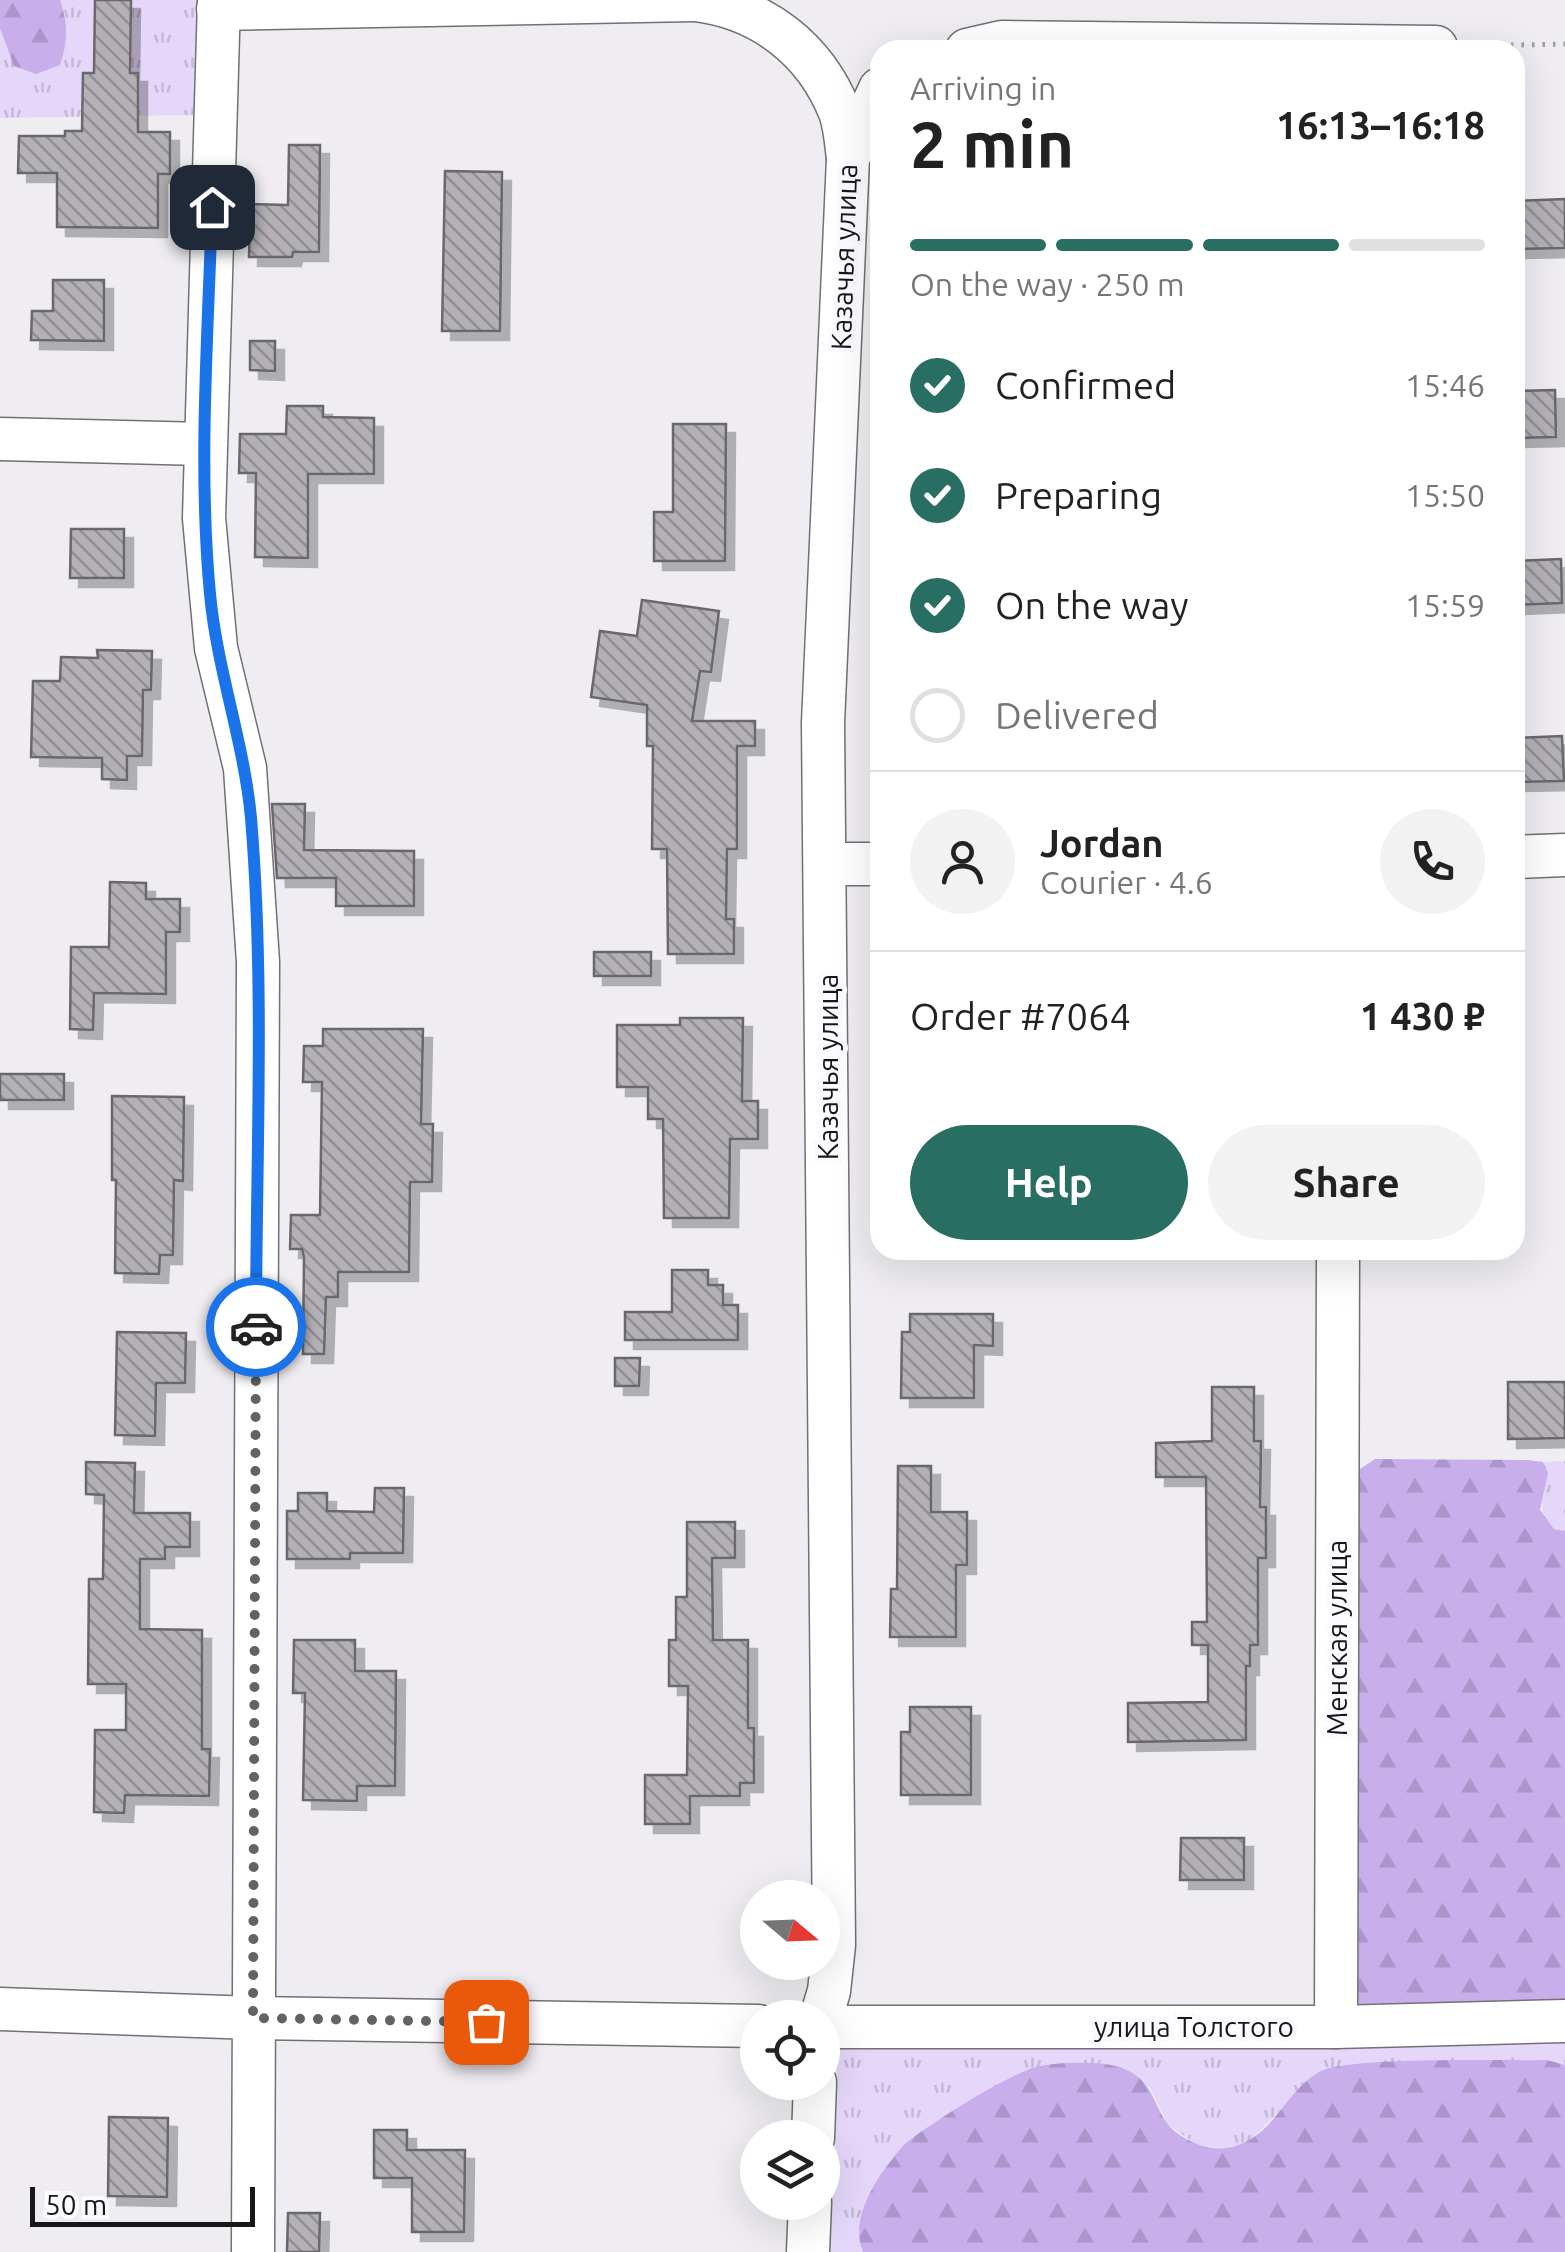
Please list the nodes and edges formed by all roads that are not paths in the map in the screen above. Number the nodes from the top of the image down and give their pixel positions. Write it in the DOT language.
graph roads {
  1 [pos="694,0"];
  2 [pos="218,5"];
  3 [pos="817,66"];
  4 [pos="870,68"];
  5 [pos="870,111"];
  6 [pos="848,158"];
  7 [pos="0,439"];
  8 [pos="204,444"];
  9 [pos="1565,855"];
  10 [pos="1525,857"];
  11 [pos="826,864"];
  12 [pos="870,864"];
  13 [pos="1338,1260"];
  14 [pos="826,2000"];
  15 [pos="0,2009"];
  16 [pos="253,2018"];
  17 [pos="1565,2022"];
  18 [pos="740,2026"];
  19 [pos="840,2026"];
  20 [pos="1336,2027"];
  21 [pos="809,2220"];
  22 [pos="253,2252"];
  23 [pos="808,2252"];
  1 -- 2 [label="street"];
  1 -- 3 [label="street"];
  2 -- 8 [label="street"];
  3 -- 4 [label="street"];
  3 -- 6 [label="street, Казачья улица"];
  5 -- 6 [label="street"];
  6 -- 11 [label="street, Казачья улица"];
  7 -- 8 [label="street"];
  8 -- 16 [label="street"];
  9 -- 10 [label="street"];
  11 -- 12 [label="street"];
  11 -- 14 [label="street, Казачья улица"];
  13 -- 20 [label="street, Менская улица"];
  15 -- 16 [label="street"];
  16 -- 18 [label="street"];
  16 -- 22 [label="street"];
  17 -- 20 [label="street, улица Толстого"];
  19 -- 20 [label="street, улица Толстого"];
  21 -- 23 [label="street"];
}
